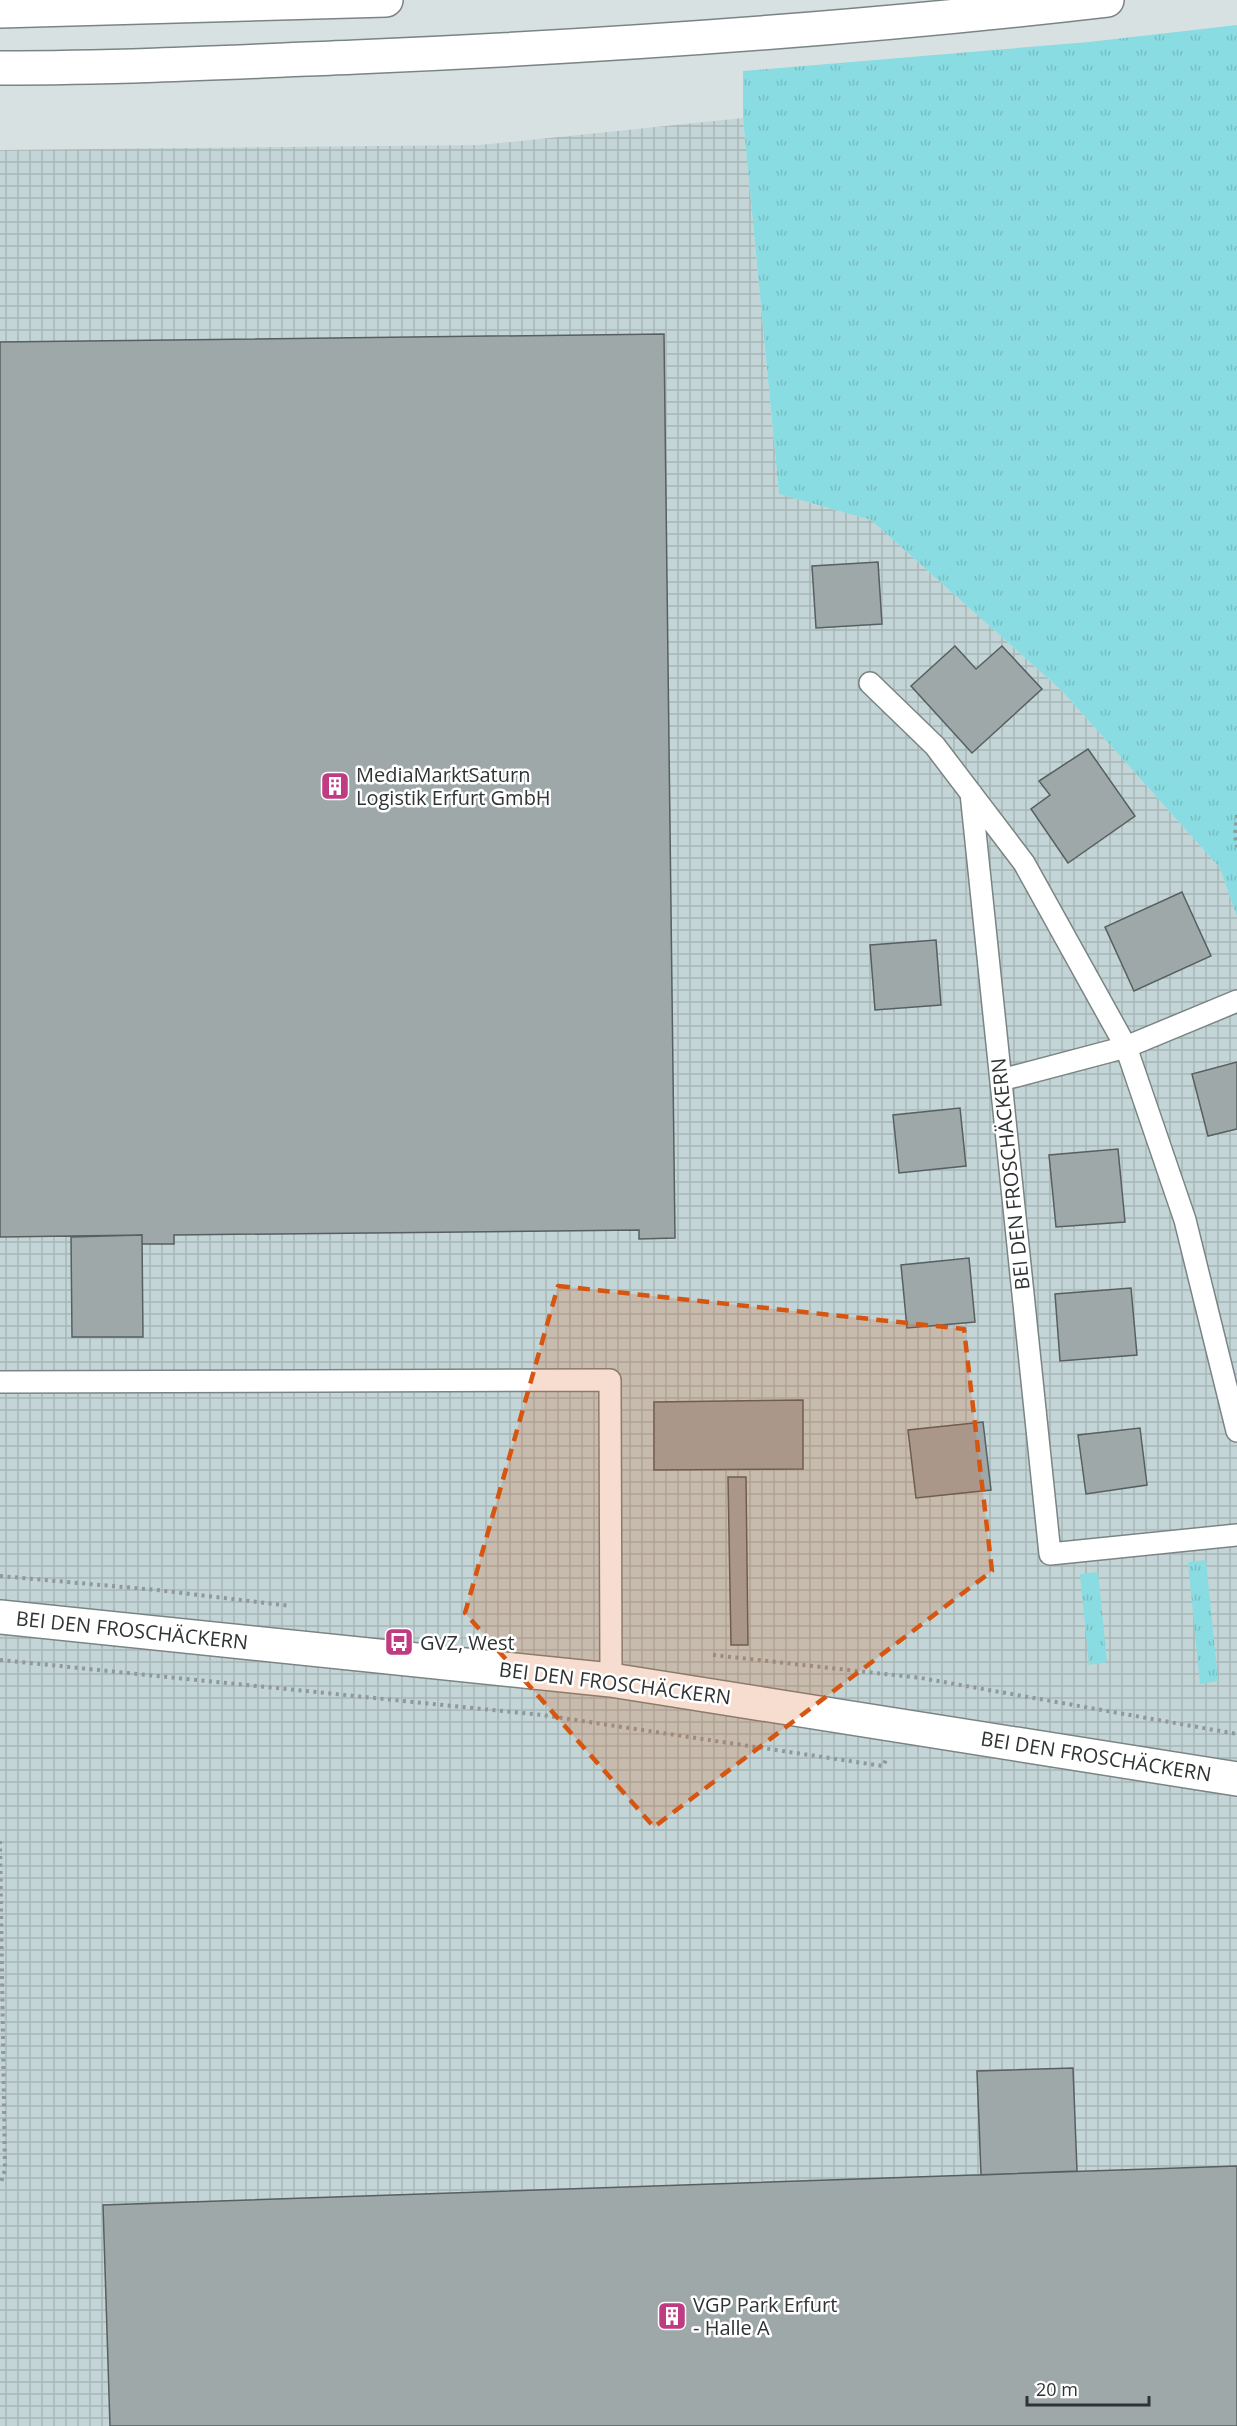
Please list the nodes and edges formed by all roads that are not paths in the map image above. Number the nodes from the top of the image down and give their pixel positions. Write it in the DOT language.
graph roads {
  1 [pos="386,0"];
  2 [pos="1107,0"];
  3 [pos="0,11"];
  4 [pos="0,68"];
  5 [pos="870,684"];
  6 [pos="971,793"];
  7 [pos="1237,1001"];
  8 [pos="1126,1047"];
  9 [pos="1001,1080"];
  10 [pos="0,1382"];
  11 [pos="1237,1431"];
  12 [pos="1237,1535"];
  13 [pos="0,1617"];
  14 [pos="611,1680"];
  15 [pos="1234,1776"];
  1 -- 3 [label="main road"];
  2 -- 4 [label="main road"];
  5 -- 6 [label="lane"];
  6 -- 8 [label="lane"];
  6 -- 9 [label="lane, BEI DEN FROSCHÄCKERN"];
  7 -- 8 [label="lane"];
  8 -- 9 [label="lane"];
  8 -- 11 [label="lane"];
  9 -- 12 [label="lane, BEI DEN FROSCHÄCKERN"];
  10 -- 14 [label="lane"];
  13 -- 14 [label="main road, BEI DEN FROSCHÄCKERN"];
  14 -- 15 [label="main road, BEI DEN FROSCHÄCKERN"];
}
